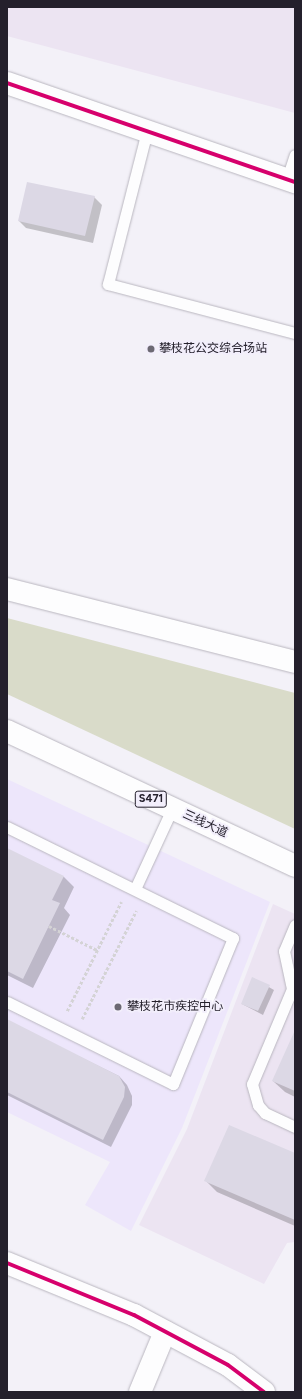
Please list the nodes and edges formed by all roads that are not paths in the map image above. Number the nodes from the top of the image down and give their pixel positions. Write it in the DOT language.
graph roads {
  1 [pos="7,84"];
  2 [pos="147,131"];
  3 [pos="295,155"];
  4 [pos="291,180"];
  5 [pos="295,333"];
  6 [pos="7,589"];
  7 [pos="295,662"];
  8 [pos="7,731"];
  9 [pos="172,809"];
  10 [pos="7,827"];
  11 [pos="295,866"];
  12 [pos="136,890"];
  13 [pos="295,925"];
  14 [pos="294,989"];
  15 [pos="7,1002"];
  16 [pos="295,1127"];
  17 [pos="7,1263"];
  18 [pos="166,1332"];
  19 [pos="140,1392"];
  20 [pos="264,1392"];
  1 -- 2 [label="street"];
  2 -- 4 [label="street"];
  2 -- 5 [label="lane"];
  3 -- 4 [label="lane"];
  6 -- 7 [label="street"];
  8 -- 9 [label="street, 三线大道 / S471"];
  9 -- 11 [label="street, 三线大道 / S471"];
  9 -- 12 [label="lane"];
  10 -- 12 [label="lane"];
  12 -- 15 [label="lane"];
  13 -- 14 [label="lane"];
  14 -- 16 [label="lane"];
  17 -- 18 [label="street"];
  18 -- 19 [label="street"];
  18 -- 20 [label="street"];
}
